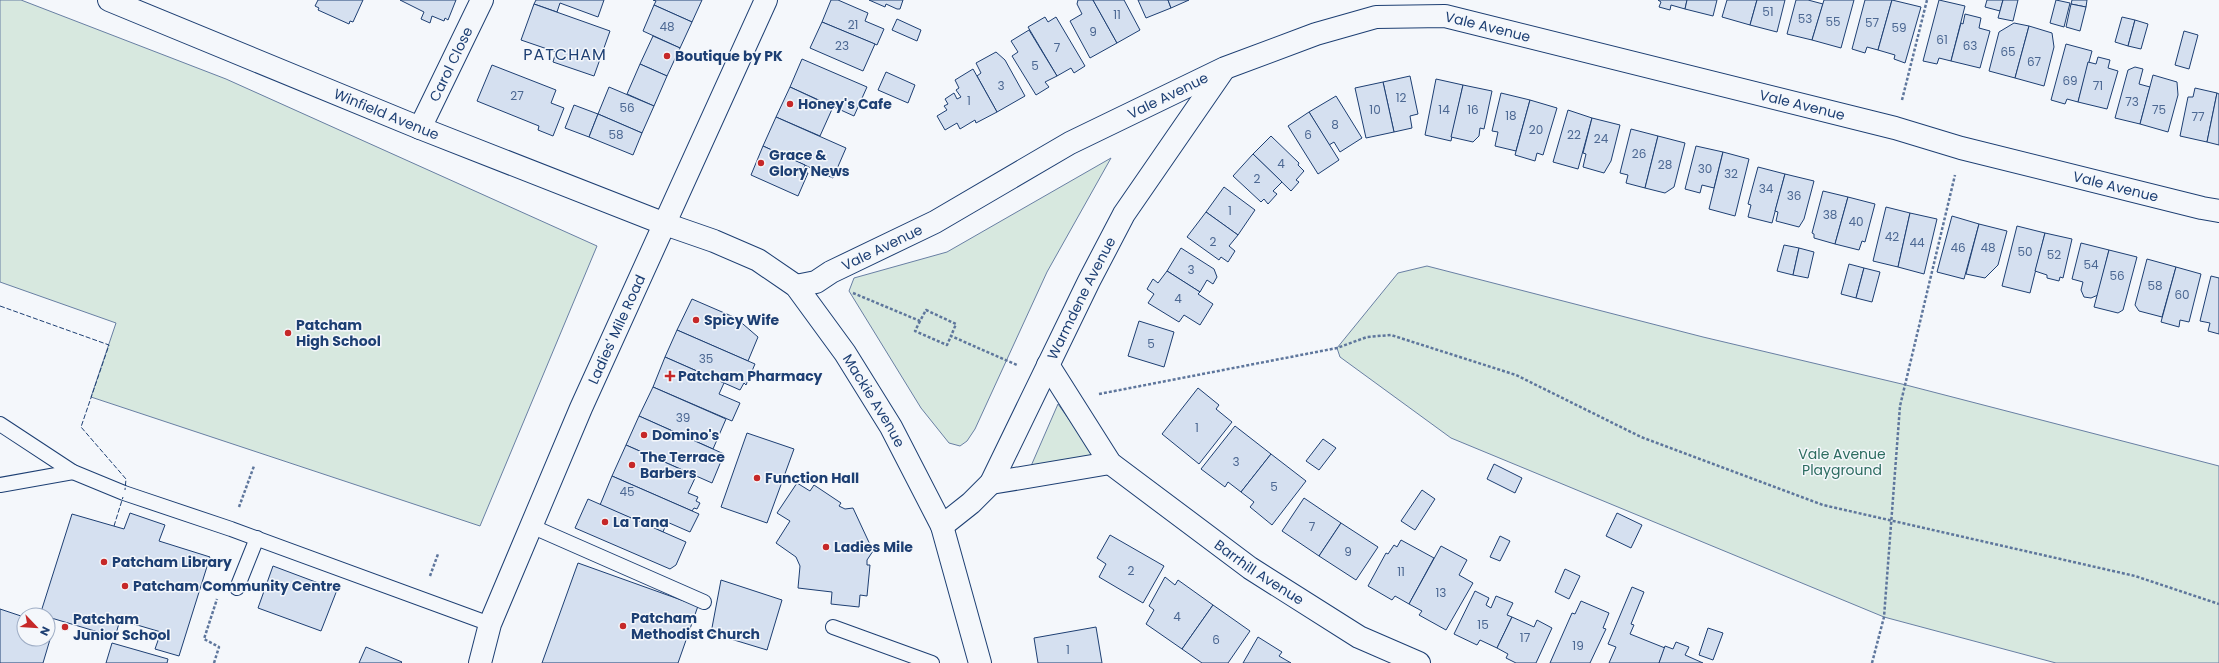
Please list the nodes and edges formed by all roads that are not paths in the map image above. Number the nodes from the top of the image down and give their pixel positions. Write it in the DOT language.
graph roads {
  1 [pos="109,0"];
  2 [pos="482,0"];
  3 [pos="766,0"];
  4 [pos="1224,68"];
  5 [pos="420,128"];
  6 [pos="2219,211"];
  7 [pos="665,224"];
  8 [pos="796,286"];
  9 [pos="1046,371"];
  10 [pos="0,424"];
  11 [pos="1110,462"];
  12 [pos="73,472"];
  13 [pos="991,483"];
  14 [pos="0,485"];
  15 [pos="531,526"];
  16 [pos="942,526"];
  17 [pos="257,538"];
  18 [pos="237,588"];
  19 [pos="704,602"];
  20 [pos="490,624"];
  21 [pos="833,627"];
  22 [pos="480,663"];
  23 [pos="932,663"];
  24 [pos="980,663"];
  25 [pos="1419,663"];
  1 -- 5 [label="street, Winfield Avenue"];
  2 -- 5 [label="street, Carol Close"];
  3 -- 7 [label="street, Ladies' Mile Road"];
  4 -- 6 [label="street, Vale Avenue"];
  4 -- 8 [label="street, Vale Avenue"];
  4 -- 9 [label="street, Warmdene Avenue"];
  5 -- 7 [label="street, Winfield Avenue"];
  7 -- 8 [label="street, Mackie Avenue"];
  7 -- 15 [label="street, Ladies' Mile Road"];
  8 -- 16 [label="street, Mackie Avenue"];
  9 -- 11 [label="street, Barrhill Avenue"];
  9 -- 13 [label="street, Warmdene Avenue"];
  10 -- 12 [label="lane"];
  11 -- 13 [label="street"];
  11 -- 25 [label="street, Barrhill Avenue"];
  12 -- 14 [label="lane"];
  12 -- 17 [label="lane"];
  13 -- 16 [label="street, Warmdene Avenue"];
  15 -- 19 [label="lane"];
  15 -- 20 [label="street, Ladies' Mile Road"];
  16 -- 24 [label="street, Mackie Avenue"];
  17 -- 18 [label="lane"];
  17 -- 20 [label="lane"];
  20 -- 22 [label="street, Ladies' Mile Road"];
  21 -- 23 [label="lane"];
}
